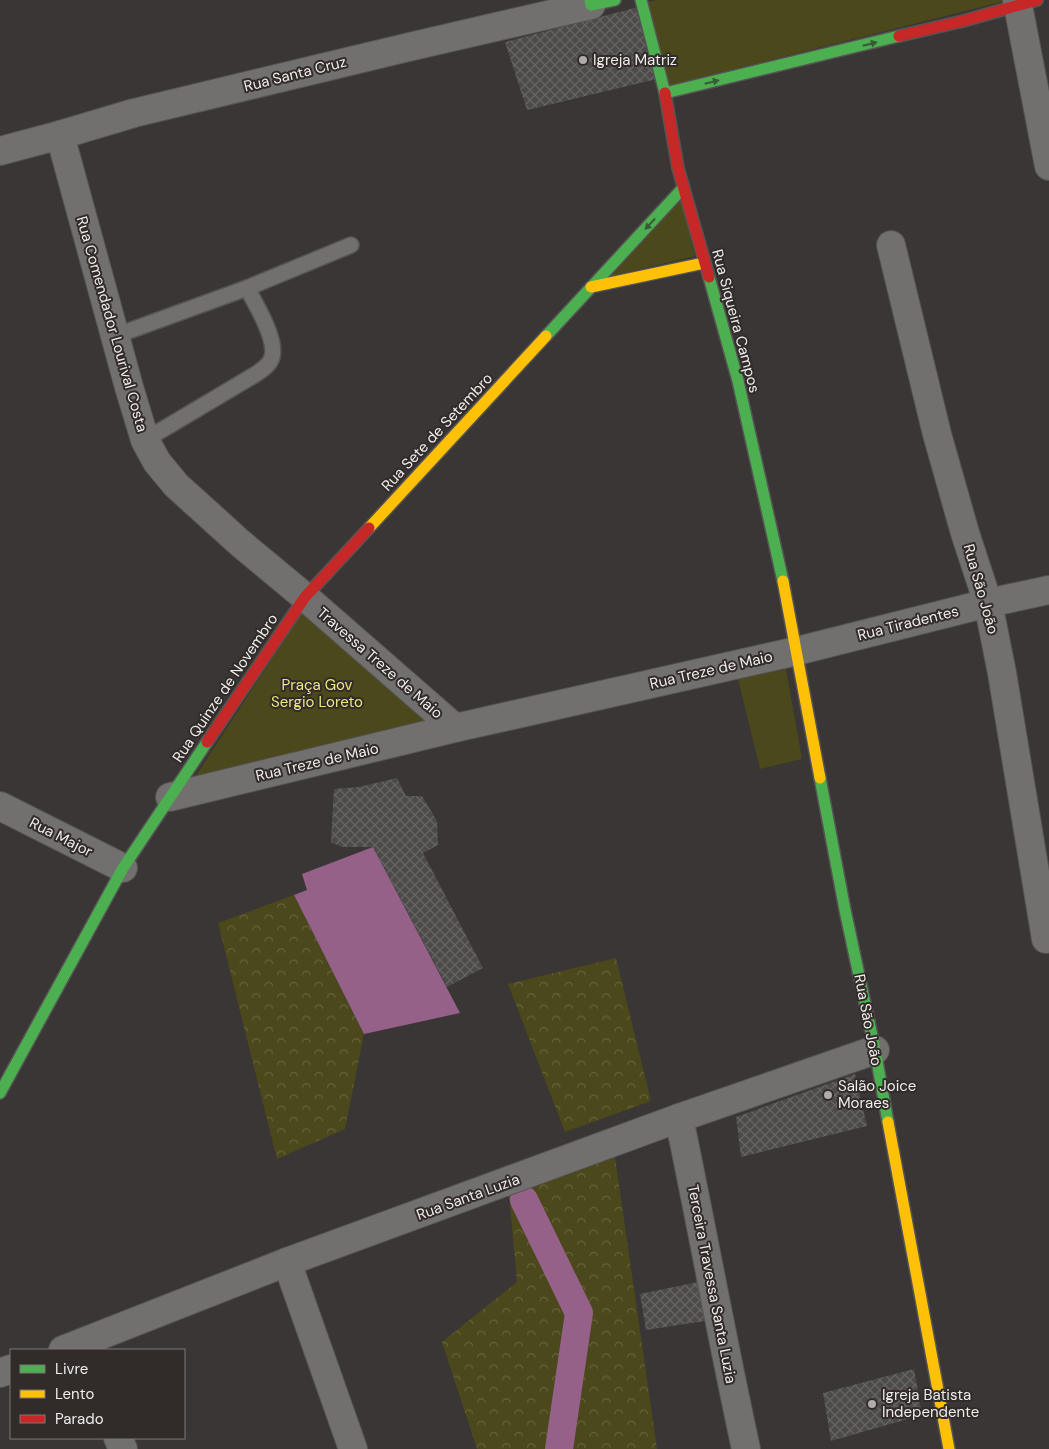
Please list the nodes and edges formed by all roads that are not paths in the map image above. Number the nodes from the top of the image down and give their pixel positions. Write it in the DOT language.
graph roads {
  1 [pos="640,0"];
  2 [pos="599,2"];
  3 [pos="1024,2"];
  4 [pos="664,93"];
  5 [pos="60,135"];
  6 [pos="0,150"];
  7 [pos="1049,166"];
  8 [pos="683,188"];
  9 [pos="351,245"];
  10 [pos="891,245"];
  11 [pos="704,263"];
  12 [pos="247,288"];
  13 [pos="591,288"];
  14 [pos="115,336"];
  15 [pos="145,440"];
  16 [pos="1049,590"];
  17 [pos="305,597"];
  18 [pos="988,603"];
  19 [pos="797,650"];
  20 [pos="455,728"];
  21 [pos="170,797"];
  22 [pos="0,806"];
  23 [pos="123,868"];
  24 [pos="1046,939"];
  25 [pos="874,1050"];
  26 [pos="0,1093"];
  27 [pos="679,1118"];
  28 [pos="287,1262"];
  29 [pos="77,1348"];
  30 [pos="353,1449"];
  31 [pos="746,1449"];
  32 [pos="949,1449"];
  1 -- 4 [label="street, Rua Siqueira Campos"];
  2 -- 5 [label="street, Rua Santa Cruz"];
  4 -- 3 [label="street, one-way"];
  3 -- 7 [label="street"];
  4 -- 8 [label="street, Rua Siqueira Campos"];
  5 -- 6 [label="street, Rua Santa Cruz"];
  5 -- 14 [label="street, Rua Comendador Lourival Costa"];
  8 -- 11 [label="street, Rua Siqueira Campos"];
  8 -- 13 [label="street, Rua Sete de Setembro, one-way"];
  9 -- 12 [label="lane"];
  10 -- 18 [label="street, Rua São João"];
  11 -- 13 [label="street"];
  11 -- 19 [label="street, Rua Siqueira Campos"];
  12 -- 14 [label="lane"];
  12 -- 15 [label="lane"];
  13 -- 17 [label="street, Rua Sete de Setembro"];
  14 -- 15 [label="street, Rua Comendador Lourival Costa"];
  15 -- 17 [label="street, Rua Comendador Lourival Costa"];
  16 -- 18 [label="street, Rua Tiradentes"];
  17 -- 20 [label="street, Travessa Treze de Maio"];
  17 -- 21 [label="street, Rua Quinze de Novembro"];
  18 -- 19 [label="street, Rua Tiradentes"];
  18 -- 24 [label="street, Rua São João"];
  19 -- 20 [label="street, Rua Treze de Maio"];
  19 -- 25 [label="street, Rua São João"];
  20 -- 21 [label="street, Rua Treze de Maio"];
  21 -- 23 [label="street"];
  22 -- 23 [label="street, Rua Major"];
  23 -- 26 [label="street"];
  25 -- 27 [label="street, Rua Santa Luzia"];
  25 -- 32 [label="street, Rua São João"];
  27 -- 28 [label="street, Rua Santa Luzia"];
  27 -- 31 [label="street, Terceira Travessa Santa Luzia"];
  28 -- 29 [label="street, Rua Santa Luzia"];
  28 -- 30 [label="street"];
}
